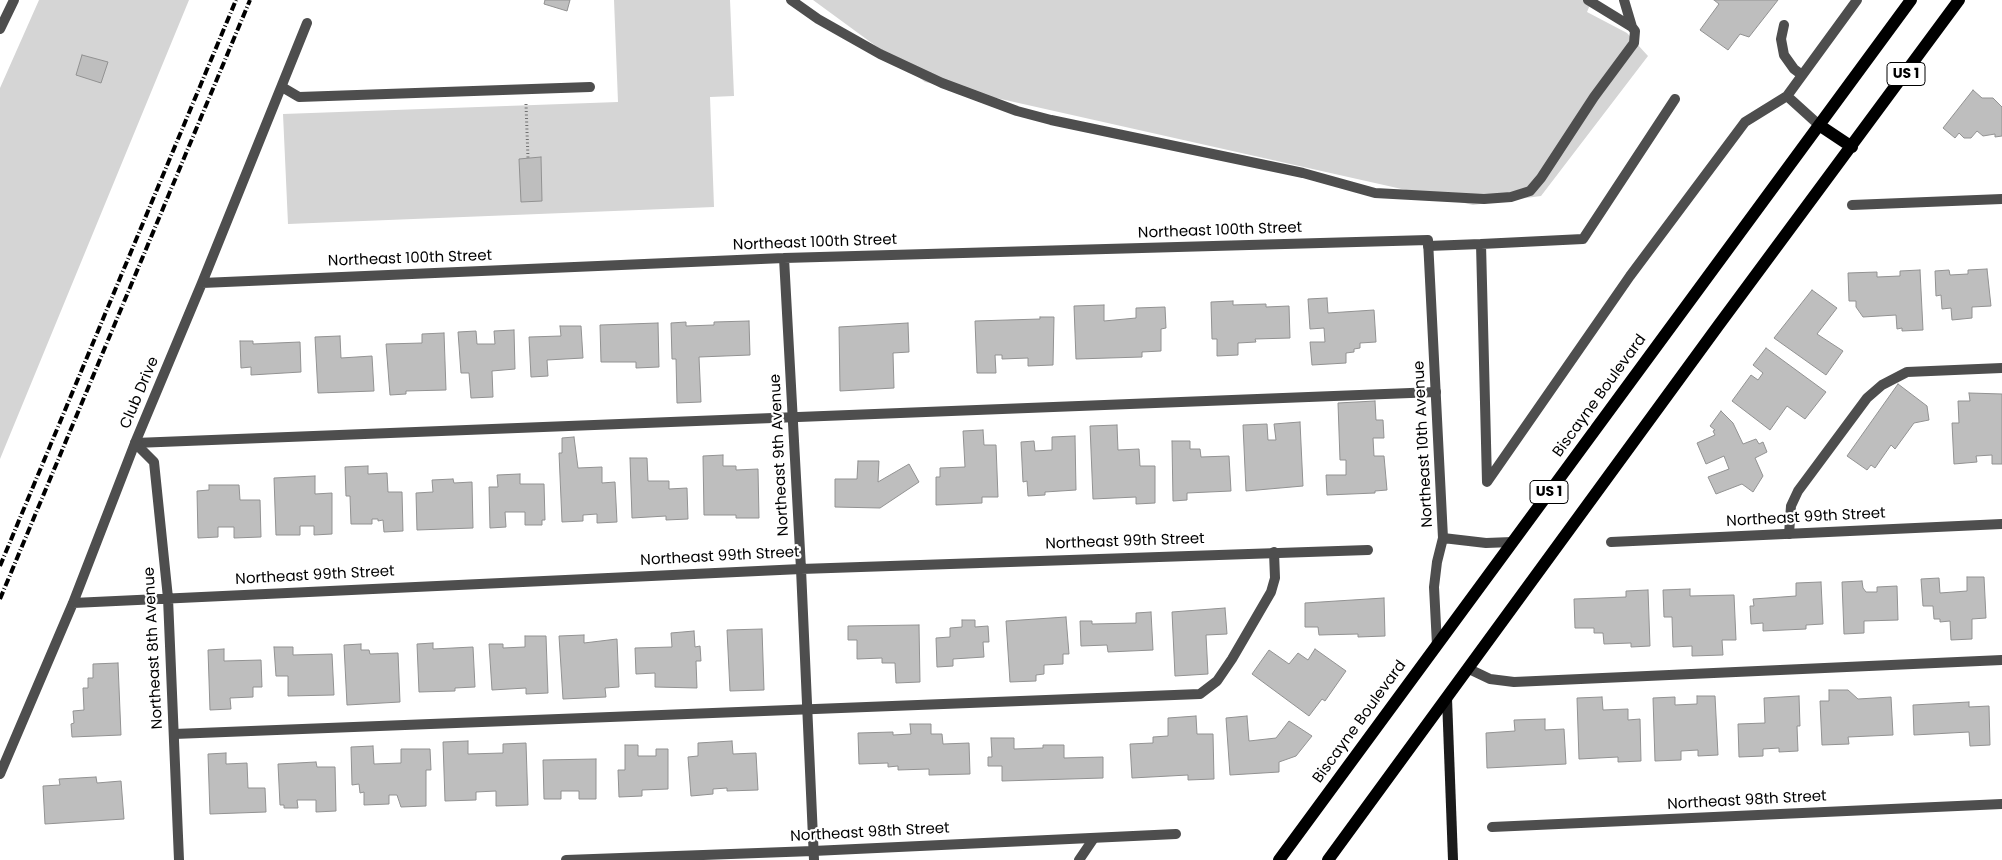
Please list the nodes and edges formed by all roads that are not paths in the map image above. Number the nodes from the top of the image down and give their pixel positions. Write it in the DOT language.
graph roads {
  1 [pos="14,0"];
  2 [pos="791,0"];
  3 [pos="1588,0"];
  4 [pos="1624,0"];
  5 [pos="1857,0"];
  6 [pos="1912,0"];
  7 [pos="1959,0"];
  8 [pos="307,23"];
  9 [pos="1784,25"];
  10 [pos="1632,27"];
  11 [pos="0,29"];
  12 [pos="1802,75"];
  13 [pos="282,87"];
  14 [pos="590,87"];
  15 [pos="1787,96"];
  16 [pos="1675,99"];
  17 [pos="1819,125"];
  18 [pos="1852,147"];
  19 [pos="2002,199"];
  20 [pos="1852,205"];
  21 [pos="1428,243"];
  22 [pos="1480,244"];
  23 [pos="784,258"];
  24 [pos="202,283"];
  25 [pos="2002,368"];
  26 [pos="1436,392"];
  27 [pos="793,418"];
  28 [pos="135,443"];
  29 [pos="2002,524"];
  30 [pos="1789,534"];
  31 [pos="1444,538"];
  32 [pos="1512,542"];
  33 [pos="1612,542"];
  34 [pos="1368,550"];
  35 [pos="1274,552"];
  36 [pos="801,569"];
  37 [pos="168,598"];
  38 [pos="74,603"];
  39 [pos="1437,645"];
  40 [pos="2002,660"];
  41 [pos="1469,669"];
  42 [pos="1447,698"];
  43 [pos="807,710"];
  44 [pos="174,734"];
  45 [pos="0,774"];
  46 [pos="2002,804"];
  47 [pos="1492,827"];
  48 [pos="1176,834"];
  49 [pos="1094,838"];
  50 [pos="814,855"];
  51 [pos="179,860"];
  52 [pos="566,860"];
  53 [pos="1079,860"];
  54 [pos="1279,860"];
  55 [pos="1328,860"];
  56 [pos="1453,860"];
  1 -- 11 [label="street"];
  2 -- 10 [label="street"];
  3 -- 10 [label="street"];
  4 -- 10 [label="street"];
  5 -- 12 [label="street"];
  6 -- 17 [label="main road, Biscayne Boulevard / US 1"];
  7 -- 18 [label="main road, US 1"];
  8 -- 13 [label="street, Club Drive"];
  9 -- 12 [label="street"];
  12 -- 15 [label="street"];
  13 -- 14 [label="street"];
  13 -- 24 [label="street, Club Drive"];
  15 -- 17 [label="street"];
  15 -- 22 [label="street"];
  16 -- 22 [label="street, Northeast 100th Street"];
  17 -- 18 [label="main road"];
  17 -- 32 [label="main road, Biscayne Boulevard / US 1"];
  18 -- 41 [label="main road, US 1"];
  19 -- 20 [label="street"];
  21 -- 22 [label="street, Northeast 100th Street"];
  21 -- 23 [label="street, Northeast 100th Street"];
  21 -- 26 [label="street, Northeast 10th Avenue"];
  23 -- 24 [label="street, Northeast 100th Street"];
  23 -- 27 [label="street, Northeast 9th Avenue"];
  24 -- 28 [label="street, Club Drive"];
  25 -- 30 [label="street"];
  26 -- 27 [label="street"];
  26 -- 31 [label="street, Northeast 10th Avenue"];
  27 -- 28 [label="street"];
  27 -- 36 [label="street, Northeast 9th Avenue"];
  28 -- 37 [label="street, Northeast 8th Avenue"];
  28 -- 38 [label="street, Club Drive"];
  29 -- 30 [label="street, Northeast 99th Street"];
  30 -- 33 [label="street, Northeast 99th Street"];
  31 -- 32 [label="street"];
  31 -- 39 [label="street, Northeast 10th Avenue"];
  32 -- 39 [label="main road, Biscayne Boulevard / US 1"];
  34 -- 35 [label="street, Northeast 99th Street"];
  35 -- 36 [label="street, Northeast 99th Street"];
  35 -- 43 [label="street"];
  36 -- 37 [label="street, Northeast 99th Street"];
  36 -- 43 [label="street, Northeast 9th Avenue"];
  37 -- 38 [label="street, Northeast 99th Street"];
  37 -- 44 [label="street, Northeast 8th Avenue"];
  38 -- 45 [label="street, Club Drive"];
  39 -- 54 [label="main road, Biscayne Boulevard / US 1"];
  40 -- 41 [label="street"];
  41 -- 42 [label="main road, US 1"];
  42 -- 55 [label="main road, US 1"];
  42 -- 56 [label="street"];
  43 -- 44 [label="street"];
  43 -- 50 [label="street, Northeast 9th Avenue"];
  44 -- 51 [label="street, Northeast 8th Avenue"];
  46 -- 47 [label="street, Northeast 98th Street"];
  48 -- 49 [label="street, Northeast 98th Street"];
  49 -- 50 [label="street, Northeast 98th Street"];
  49 -- 53 [label="street"];
  50 -- 52 [label="street, Northeast 98th Street"];
}
